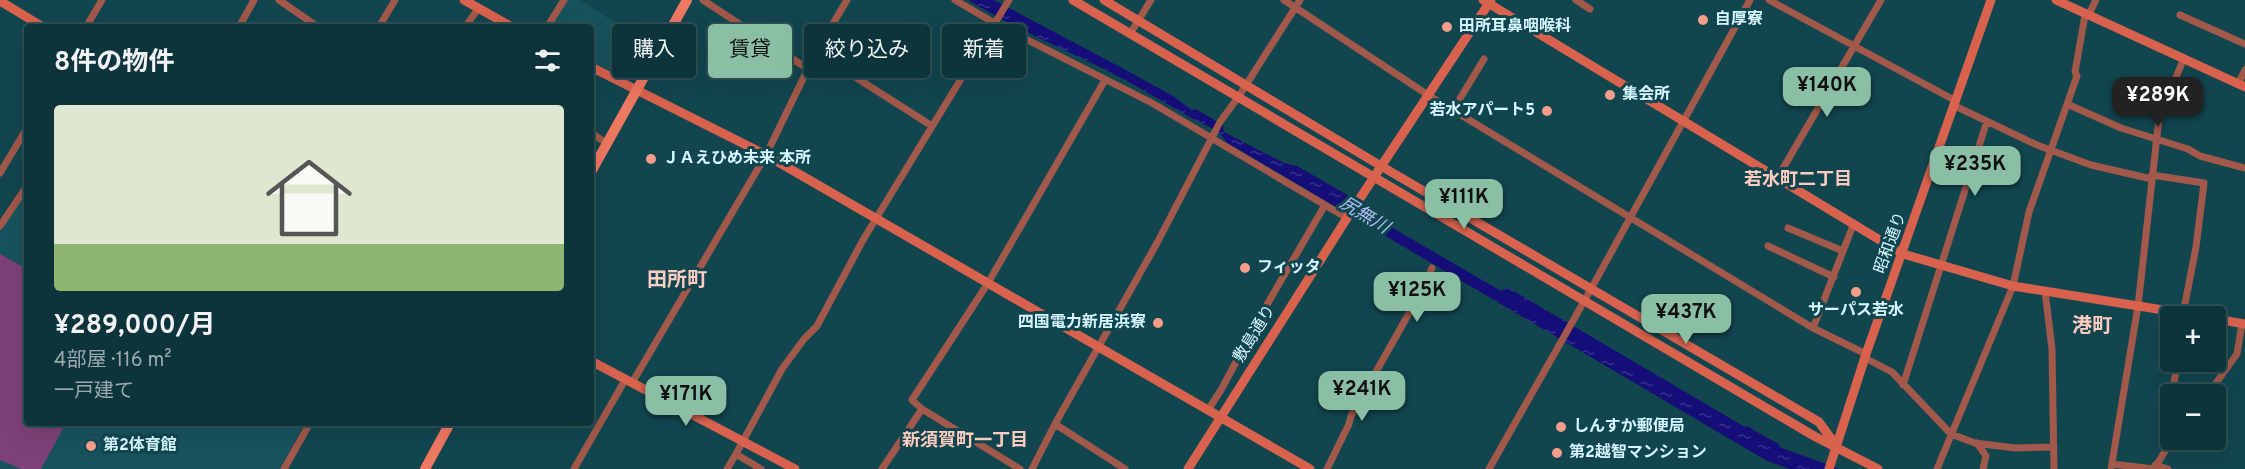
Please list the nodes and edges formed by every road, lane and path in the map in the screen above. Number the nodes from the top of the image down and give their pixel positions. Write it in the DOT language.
graph roads {
  1 [pos="102,0"];
  2 [pos="254,0"];
  3 [pos="279,0"];
  4 [pos="395,0"];
  5 [pos="464,0"];
  6 [pos="564,0"];
  7 [pos="687,0"];
  8 [pos="703,0"];
  9 [pos="847,0"];
  10 [pos="955,0"];
  11 [pos="1009,0"];
  12 [pos="1073,0"];
  13 [pos="1151,0"];
  14 [pos="1284,0"];
  15 [pos="1300,0"];
  16 [pos="1576,0"];
  17 [pos="1750,0"];
  18 [pos="1769,0"];
  19 [pos="1881,0"];
  20 [pos="1991,0"];
  21 [pos="2056,0"];
  22 [pos="2096,0"];
  23 [pos="0,1"];
  24 [pos="1107,1"];
  25 [pos="1487,1"];
  26 [pos="1296,8"];
  27 [pos="478,9"];
  28 [pos="1590,9"];
  29 [pos="2087,15"];
  30 [pos="2180,15"];
  31 [pos="1100,16"];
  32 [pos="1138,21"];
  33 [pos="996,22"];
  34 [pos="38,24"];
  35 [pos="88,24"];
  36 [pos="241,24"];
  37 [pos="314,24"];
  38 [pos="381,24"];
  39 [pos="467,24"];
  40 [pos="506,24"];
  41 [pos="549,24"];
  42 [pos="833,24"];
  43 [pos="1130,34"];
  44 [pos="2245,44"];
  45 [pos="1855,46"];
  46 [pos="2184,58"];
  47 [pos="1484,59"];
  48 [pos="804,66"];
  49 [pos="594,69"];
  50 [pos="2245,70"];
  51 [pos="804,77"];
  52 [pos="857,78"];
  53 [pos="1105,80"];
  54 [pos="1246,85"];
  55 [pos="2242,85"];
  56 [pos="636,90"];
  57 [pos="1428,95"];
  58 [pos="1239,96"];
  59 [pos="1956,104"];
  60 [pos="2067,105"];
  61 [pos="1453,110"];
  62 [pos="1683,120"];
  63 [pos="1987,121"];
  64 [pos="932,126"];
  65 [pos="24,133"];
  66 [pos="594,135"];
  67 [pos="1212,136"];
  68 [pos="2156,140"];
  69 [pos="608,144"];
  70 [pos="2051,150"];
  71 [pos="766,155"];
  72 [pos="1381,166"];
  73 [pos="594,167"];
  74 [pos="2245,168"];
  75 [pos="0,173"];
  76 [pos="1375,176"];
  77 [pos="1778,177"];
  78 [pos="2152,177"];
  79 [pos="24,190"];
  80 [pos="1325,205"];
  81 [pos="1630,216"];
  82 [pos="1348,217"];
  83 [pos="877,218"];
  84 [pos="1854,223"];
  85 [pos="0,226"];
  86 [pos="1788,228"];
  87 [pos="1768,246"];
  88 [pos="1843,251"];
  89 [pos="1903,254"];
  90 [pos="1534,255"];
  91 [pos="1940,266"];
  92 [pos="1525,267"];
  93 [pos="1432,268"];
  94 [pos="1834,277"];
  95 [pos="988,283"];
  96 [pos="2013,286"];
  97 [pos="1591,289"];
  98 [pos="2045,291"];
  99 [pos="1584,301"];
  100 [pos="2138,306"];
  101 [pos="2187,306"];
  102 [pos="2160,310"];
  103 [pos="2226,320"];
  104 [pos="2243,323"];
  105 [pos="1813,327"];
  106 [pos="1098,345"];
  107 [pos="1865,356"];
  108 [pos="594,363"];
  109 [pos="2176,372"];
  110 [pos="629,382"];
  111 [pos="2174,382"];
  112 [pos="2215,384"];
  113 [pos="1903,385"];
  114 [pos="922,409"];
  115 [pos="1208,410"];
  116 [pos="1221,417"];
  117 [pos="1055,424"];
  118 [pos="308,426"];
  119 [pos="448,426"];
  120 [pos="1951,434"];
  121 [pos="742,442"];
  122 [pos="1977,443"];
  123 [pos="1836,446"];
  124 [pos="2054,447"];
  125 [pos="2166,450"];
  126 [pos="736,454"];
  127 [pos="1830,466"];
  128 [pos="2111,466"];
  129 [pos="2154,468"];
  130 [pos="284,469"];
  131 [pos="424,469"];
  132 [pos="574,469"];
  133 [pos="727,469"];
  134 [pos="761,469"];
  135 [pos="795,469"];
  136 [pos="882,469"];
  137 [pos="1020,469"];
  138 [pos="1032,469"];
  139 [pos="1125,469"];
  140 [pos="1188,469"];
  141 [pos="1310,469"];
  142 [pos="1327,469"];
  143 [pos="1489,469"];
  144 [pos="1878,469"];
  145 [pos="1937,469"];
  146 [pos="1983,469"];
  147 [pos="2054,469"];
  148 [pos="2168,469"];
  1 -- 35 [label="street"];
  2 -- 36 [label="street"];
  3 -- 37 [label="street"];
  4 -- 38 [label="street"];
  5 -- 27 [label="street"];
  6 -- 41 [label="street"];
  7 -- 56 [label="main road"];
  8 -- 48 [label="street"];
  9 -- 42 [label="street"];
  10 -- 33 [label="street"];
  11 -- 33 [label="street"];
  12 -- 31 [label="street"];
  13 -- 32 [label="street"];
  14 -- 26 [label="street"];
  15 -- 26 [label="street"];
  16 -- 28 [label="street"];
  17 -- 62 [label="street"];
  18 -- 45 [label="street"];
  19 -- 45 [label="street"];
  20 -- 59 [label="street, 昭和通り"];
  21 -- 29 [label="street"];
  22 -- 29 [label="street"];
  23 -- 34 [label="street"];
  24 -- 31 [label="street"];
  24 -- 32 [label="street"];
  25 -- 57 [label="street"];
  25 -- 62 [label="street"];
  26 -- 54 [label="street"];
  26 -- 57 [label="street"];
  27 -- 39 [label="street"];
  27 -- 40 [label="street"];
  29 -- 46 [label="street"];
  29 -- 60 [label="street"];
  30 -- 44 [label="street"];
  31 -- 43 [label="street"];
  32 -- 43 [label="street"];
  32 -- 54 [label="street"];
  33 -- 53 [label="street"];
  33 -- 64 [label="street"];
  43 -- 58 [label="street"];
  45 -- 59 [label="street"];
  45 -- 77 [label="street"];
  46 -- 55 [label="street"];
  46 -- 68 [label="street"];
  47 -- 61 [label="street"];
  49 -- 56 [label="street"];
  50 -- 55 [label="street"];
  51 -- 71 [label="street"];
  52 -- 64 [label="street"];
  53 -- 67 [label="street"];
  53 -- 95 [label="street"];
  54 -- 58 [label="street"];
  54 -- 72 [label="street"];
  56 -- 69 [label="main road"];
  56 -- 71 [label="street"];
  57 -- 61 [label="street"];
  57 -- 72 [label="street"];
  58 -- 67 [label="street"];
  58 -- 76 [label="street"];
  59 -- 63 [label="street"];
  59 -- 89 [label="street, 昭和通り"];
  60 -- 68 [label="street"];
  60 -- 70 [label="street"];
  61 -- 81 [label="street"];
  62 -- 77 [label="street"];
  62 -- 81 [label="street"];
  63 -- 70 [label="street"];
  63 -- 91 [label="street"];
  64 -- 83 [label="street"];
  65 -- 75 [label="street"];
  66 -- 69 [label="street"];
  67 -- 80 [label="street"];
  67 -- 106 [label="street"];
  68 -- 74 [label="street"];
  68 -- 78 [label="street"];
  69 -- 73 [label="main road"];
  70 -- 78 [label="street"];
  70 -- 96 [label="street"];
  71 -- 83 [label="street"];
  71 -- 110 [label="street"];
  72 -- 76 [label="street"];
  72 -- 90 [label="street"];
  76 -- 82 [label="street, 敷島通り"];
  76 -- 92 [label="street"];
  77 -- 84 [label="street"];
  78 -- 100 [label="street"];
  78 -- 101 [label="street"];
  79 -- 85 [label="street"];
  80 -- 82 [label="street"];
  80 -- 115 [label="street"];
  81 -- 97 [label="street"];
  81 -- 105 [label="street"];
  82 -- 116 [label="street, 敷島通り"];
  83 -- 95 [label="street"];
  83 -- 121 [label="street"];
  84 -- 88 [label="street"];
  84 -- 89 [label="street"];
  86 -- 88 [label="street"];
  87 -- 94 [label="street"];
  88 -- 94 [label="street"];
  89 -- 91 [label="street"];
  89 -- 107 [label="street, 昭和通り"];
  90 -- 92 [label="street"];
  90 -- 97 [label="street"];
  91 -- 96 [label="street"];
  91 -- 113 [label="street"];
  92 -- 99 [label="street"];
  93 -- 142 [label="street"];
  94 -- 105 [label="street"];
  95 -- 106 [label="street"];
  95 -- 114 [label="street"];
  96 -- 98 [label="street"];
  96 -- 120 [label="street"];
  97 -- 99 [label="street"];
  97 -- 123 [label="street"];
  98 -- 100 [label="street"];
  98 -- 124 [label="street"];
  99 -- 123 [label="street"];
  99 -- 143 [label="street"];
  100 -- 102 [label="street"];
  100 -- 128 [label="street"];
  103 -- 104 [label="street"];
  104 -- 112 [label="street"];
  105 -- 107 [label="street"];
  106 -- 115 [label="street"];
  106 -- 117 [label="street"];
  107 -- 113 [label="street"];
  107 -- 123 [label="street, 昭和通り"];
  108 -- 110 [label="street"];
  109 -- 111 [label="street"];
  110 -- 121 [label="street"];
  110 -- 132 [label="street"];
  113 -- 120 [label="street"];
  114 -- 136 [label="street"];
  114 -- 137 [label="street"];
  115 -- 116 [label="street"];
  116 -- 140 [label="street, 敷島通り"];
  116 -- 141 [label="street"];
  117 -- 138 [label="street"];
  117 -- 139 [label="street"];
  118 -- 130 [label="street"];
  119 -- 131 [label="main road"];
  120 -- 122 [label="street"];
  120 -- 145 [label="street"];
  121 -- 126 [label="street"];
  121 -- 135 [label="street"];
  122 -- 124 [label="street"];
  122 -- 146 [label="street"];
  123 -- 127 [label="street, 昭和通り"];
  123 -- 144 [label="street"];
  124 -- 147 [label="street"];
  125 -- 129 [label="street"];
  126 -- 133 [label="street"];
  126 -- 134 [label="street"];
  128 -- 129 [label="street"];
  129 -- 148 [label="street"];
}
